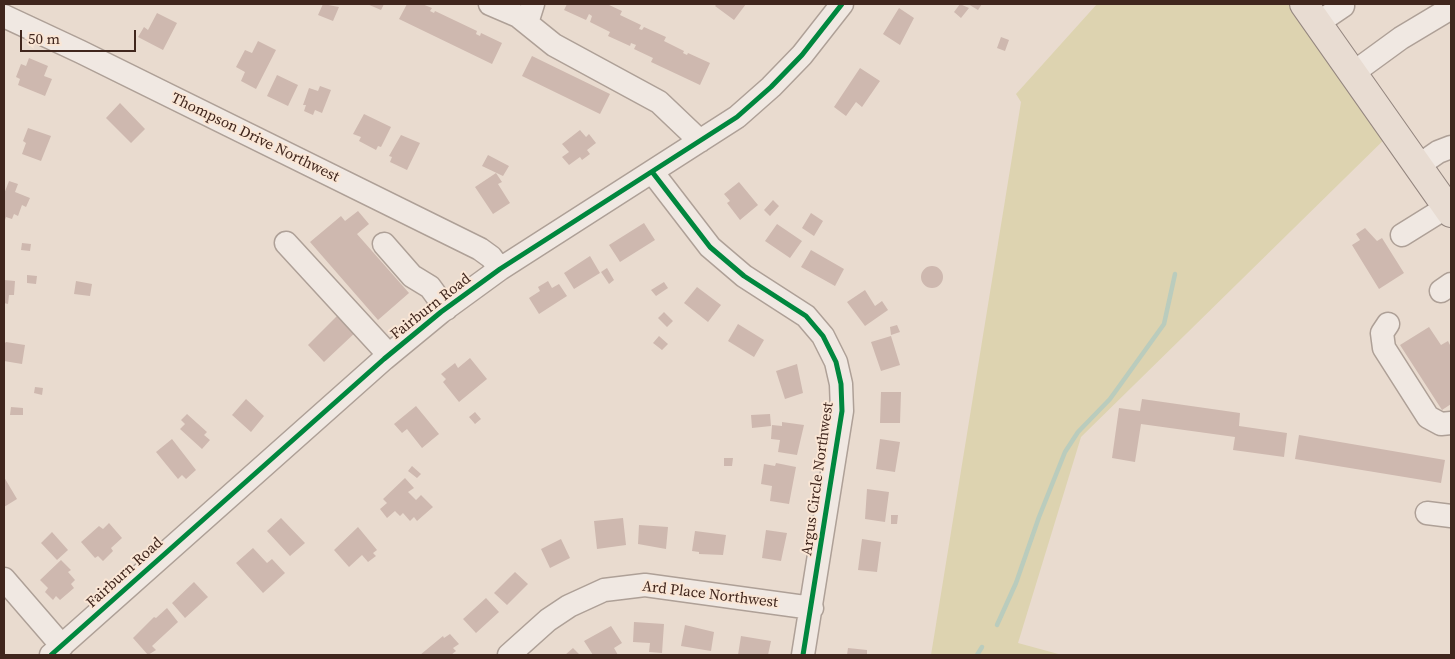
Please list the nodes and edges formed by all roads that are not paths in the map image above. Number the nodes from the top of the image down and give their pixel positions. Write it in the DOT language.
graph roads {
  1 [pos="490,4"];
  2 [pos="842,4"];
  3 [pos="1343,6"];
  4 [pos="1451,8"];
  5 [pos="530,14"];
  6 [pos="1311,14"];
  7 [pos="4,16"];
  8 [pos="1353,73"];
  9 [pos="700,141"];
  10 [pos="1451,147"];
  11 [pos="1418,166"];
  12 [pos="653,172"];
  13 [pos="1449,210"];
  14 [pos="1402,235"];
  15 [pos="286,243"];
  16 [pos="384,244"];
  17 [pos="500,270"];
  18 [pos="446,309"];
  19 [pos="1388,324"];
  20 [pos="389,354"];
  21 [pos="1451,423"];
  22 [pos="1427,513"];
  23 [pos="1451,516"];
  24 [pos="4,579"];
  25 [pos="812,608"];
  26 [pos="57,651"];
  27 [pos="509,655"];
  28 [pos="804,655"];
  1 -- 5 [label="street"];
  2 -- 9 [label="street, Fairburn Road"];
  3 -- 6 [label="street"];
  4 -- 8 [label="street"];
  5 -- 9 [label="street"];
  6 -- 8 [label="main road"];
  7 -- 17 [label="street, Thompson Drive Northwest"];
  8 -- 11 [label="main road"];
  9 -- 12 [label="street, Fairburn Road"];
  10 -- 11 [label="street"];
  11 -- 13 [label="main road"];
  12 -- 17 [label="street, Fairburn Road"];
  12 -- 25 [label="street, Argus Circle Northwest"];
  13 -- 14 [label="street"];
  15 -- 20 [label="street"];
  16 -- 18 [label="street"];
  17 -- 18 [label="street, Fairburn Road"];
  18 -- 20 [label="street, Fairburn Road"];
  19 -- 21 [label="street"];
  20 -- 26 [label="street, Fairburn Road"];
  22 -- 23 [label="street"];
  24 -- 26 [label="street"];
  25 -- 27 [label="street, Ard Place Northwest"];
  25 -- 28 [label="street, Argus Circle Northwest"];
}
